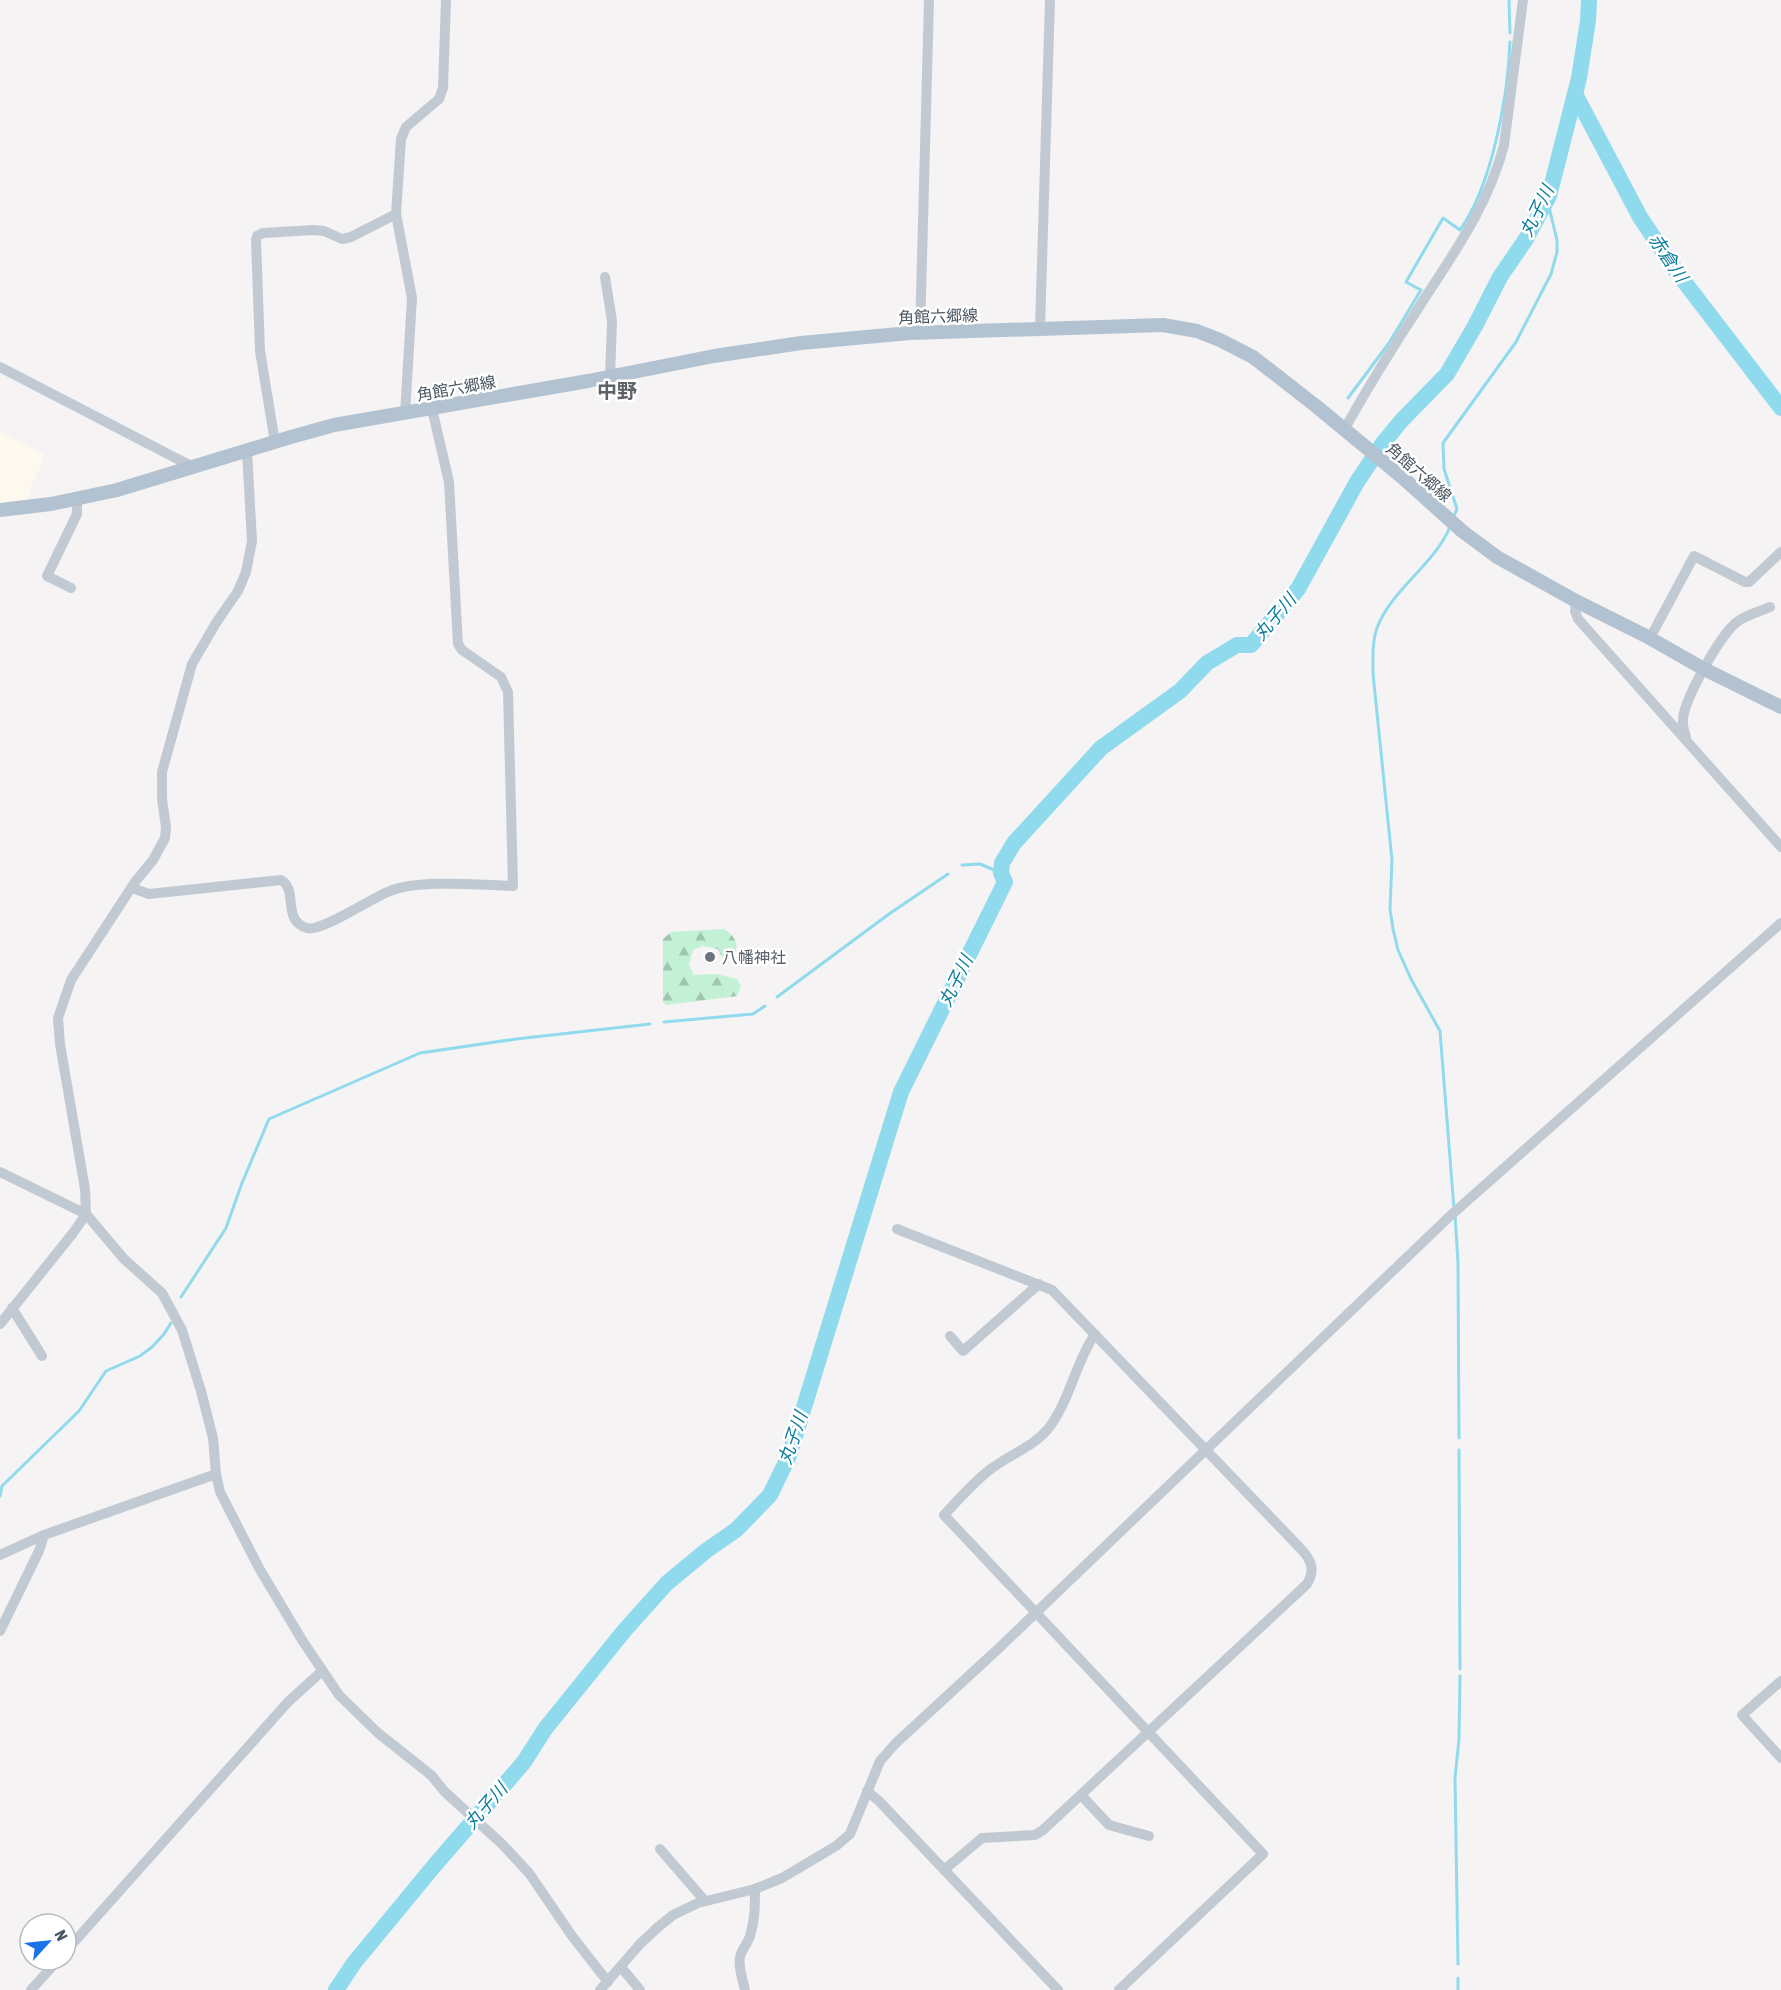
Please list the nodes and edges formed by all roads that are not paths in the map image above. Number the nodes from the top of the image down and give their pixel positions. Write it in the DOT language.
graph roads {
  1 [pos="446,0"];
  2 [pos="928,0"];
  3 [pos="1050,0"];
  4 [pos="1523,0"];
  5 [pos="396,214"];
  6 [pos="605,277"];
  7 [pos="1040,328"];
  8 [pos="920,333"];
  9 [pos="0,368"];
  10 [pos="610,377"];
  11 [pos="432,409"];
  12 [pos="405,414"];
  13 [pos="1344,430"];
  14 [pos="276,442"];
  15 [pos="247,451"];
  16 [pos="193,467"];
  17 [pos="77,499"];
  18 [pos="0,510"];
  19 [pos="1781,552"];
  20 [pos="71,588"];
  21 [pos="1576,601"];
  22 [pos="1770,607"];
  23 [pos="1650,638"];
  24 [pos="1704,669"];
  25 [pos="1781,707"];
  26 [pos="1687,740"];
  27 [pos="1781,847"];
  28 [pos="132,888"];
  29 [pos="1781,923"];
  30 [pos="0,1172"];
  31 [pos="86,1214"];
  32 [pos="897,1229"];
  33 [pos="1039,1284"];
  34 [pos="12,1308"];
  35 [pos="0,1324"];
  36 [pos="1095,1334"];
  37 [pos="950,1336"];
  38 [pos="42,1356"];
  39 [pos="1206,1449"];
  40 [pos="216,1474"];
  41 [pos="44,1536"];
  42 [pos="0,1555"];
  43 [pos="1035,1612"];
  44 [pos="0,1631"];
  45 [pos="322,1671"];
  46 [pos="1781,1680"];
  47 [pos="1150,1732"];
  48 [pos="1781,1758"];
  49 [pos="867,1791"];
  50 [pos="1081,1795"];
  51 [pos="1149,1836"];
  52 [pos="660,1849"];
  53 [pos="944,1870"];
  54 [pos="755,1889"];
  55 [pos="705,1901"];
  56 [pos="78,1938"];
  57 [pos="621,1967"];
  58 [pos="48,1972"];
  59 [pos="604,1986"];
  60 [pos="32,1990"];
  61 [pos="640,1990"];
  62 [pos="745,1990"];
  63 [pos="1058,1990"];
  64 [pos="1119,1990"];
  1 -- 5 [label="street"];
  2 -- 8 [label="street"];
  3 -- 7 [label="street"];
  4 -- 13 [label="street"];
  5 -- 12 [label="street"];
  5 -- 14 [label="street"];
  6 -- 10 [label="street"];
  7 -- 8 [label="main road, 角館六郷線"];
  7 -- 13 [label="main road, 角館六郷線"];
  8 -- 10 [label="main road, 角館六郷線"];
  9 -- 16 [label="street"];
  10 -- 11 [label="main road, 角館六郷線"];
  11 -- 12 [label="main road, 角館六郷線"];
  11 -- 28 [label="street"];
  12 -- 14 [label="main road, 角館六郷線"];
  13 -- 21 [label="main road, 角館六郷線"];
  14 -- 15 [label="main road, 角館六郷線"];
  15 -- 16 [label="main road, 角館六郷線"];
  15 -- 28 [label="street"];
  16 -- 17 [label="main road, 角館六郷線"];
  17 -- 18 [label="main road, 角館六郷線"];
  17 -- 20 [label="street"];
  19 -- 23 [label="street"];
  21 -- 23 [label="main road, 角館六郷線"];
  21 -- 26 [label="street"];
  22 -- 24 [label="street"];
  23 -- 24 [label="main road, 角館六郷線"];
  24 -- 25 [label="main road, 角館六郷線"];
  24 -- 26 [label="street"];
  26 -- 27 [label="street"];
  28 -- 31 [label="street"];
  29 -- 39 [label="street"];
  30 -- 31 [label="street"];
  31 -- 34 [label="street"];
  31 -- 40 [label="street"];
  32 -- 33 [label="street"];
  33 -- 36 [label="street"];
  33 -- 37 [label="street"];
  34 -- 35 [label="street"];
  34 -- 38 [label="street"];
  36 -- 39 [label="street"];
  36 -- 43 [label="street"];
  39 -- 43 [label="street"];
  39 -- 47 [label="street"];
  40 -- 41 [label="street"];
  40 -- 45 [label="street"];
  41 -- 42 [label="street"];
  41 -- 44 [label="street"];
  43 -- 47 [label="street"];
  43 -- 49 [label="street"];
  45 -- 56 [label="street"];
  45 -- 59 [label="street"];
  46 -- 48 [label="street"];
  47 -- 50 [label="street"];
  47 -- 64 [label="street"];
  49 -- 53 [label="street"];
  49 -- 54 [label="street"];
  50 -- 51 [label="street"];
  50 -- 53 [label="street"];
  52 -- 55 [label="street"];
  53 -- 63 [label="street"];
  54 -- 55 [label="street"];
  54 -- 62 [label="street"];
  55 -- 57 [label="street"];
  57 -- 59 [label="street"];
  57 -- 61 [label="street"];
  58 -- 60 [label="street"];
}
